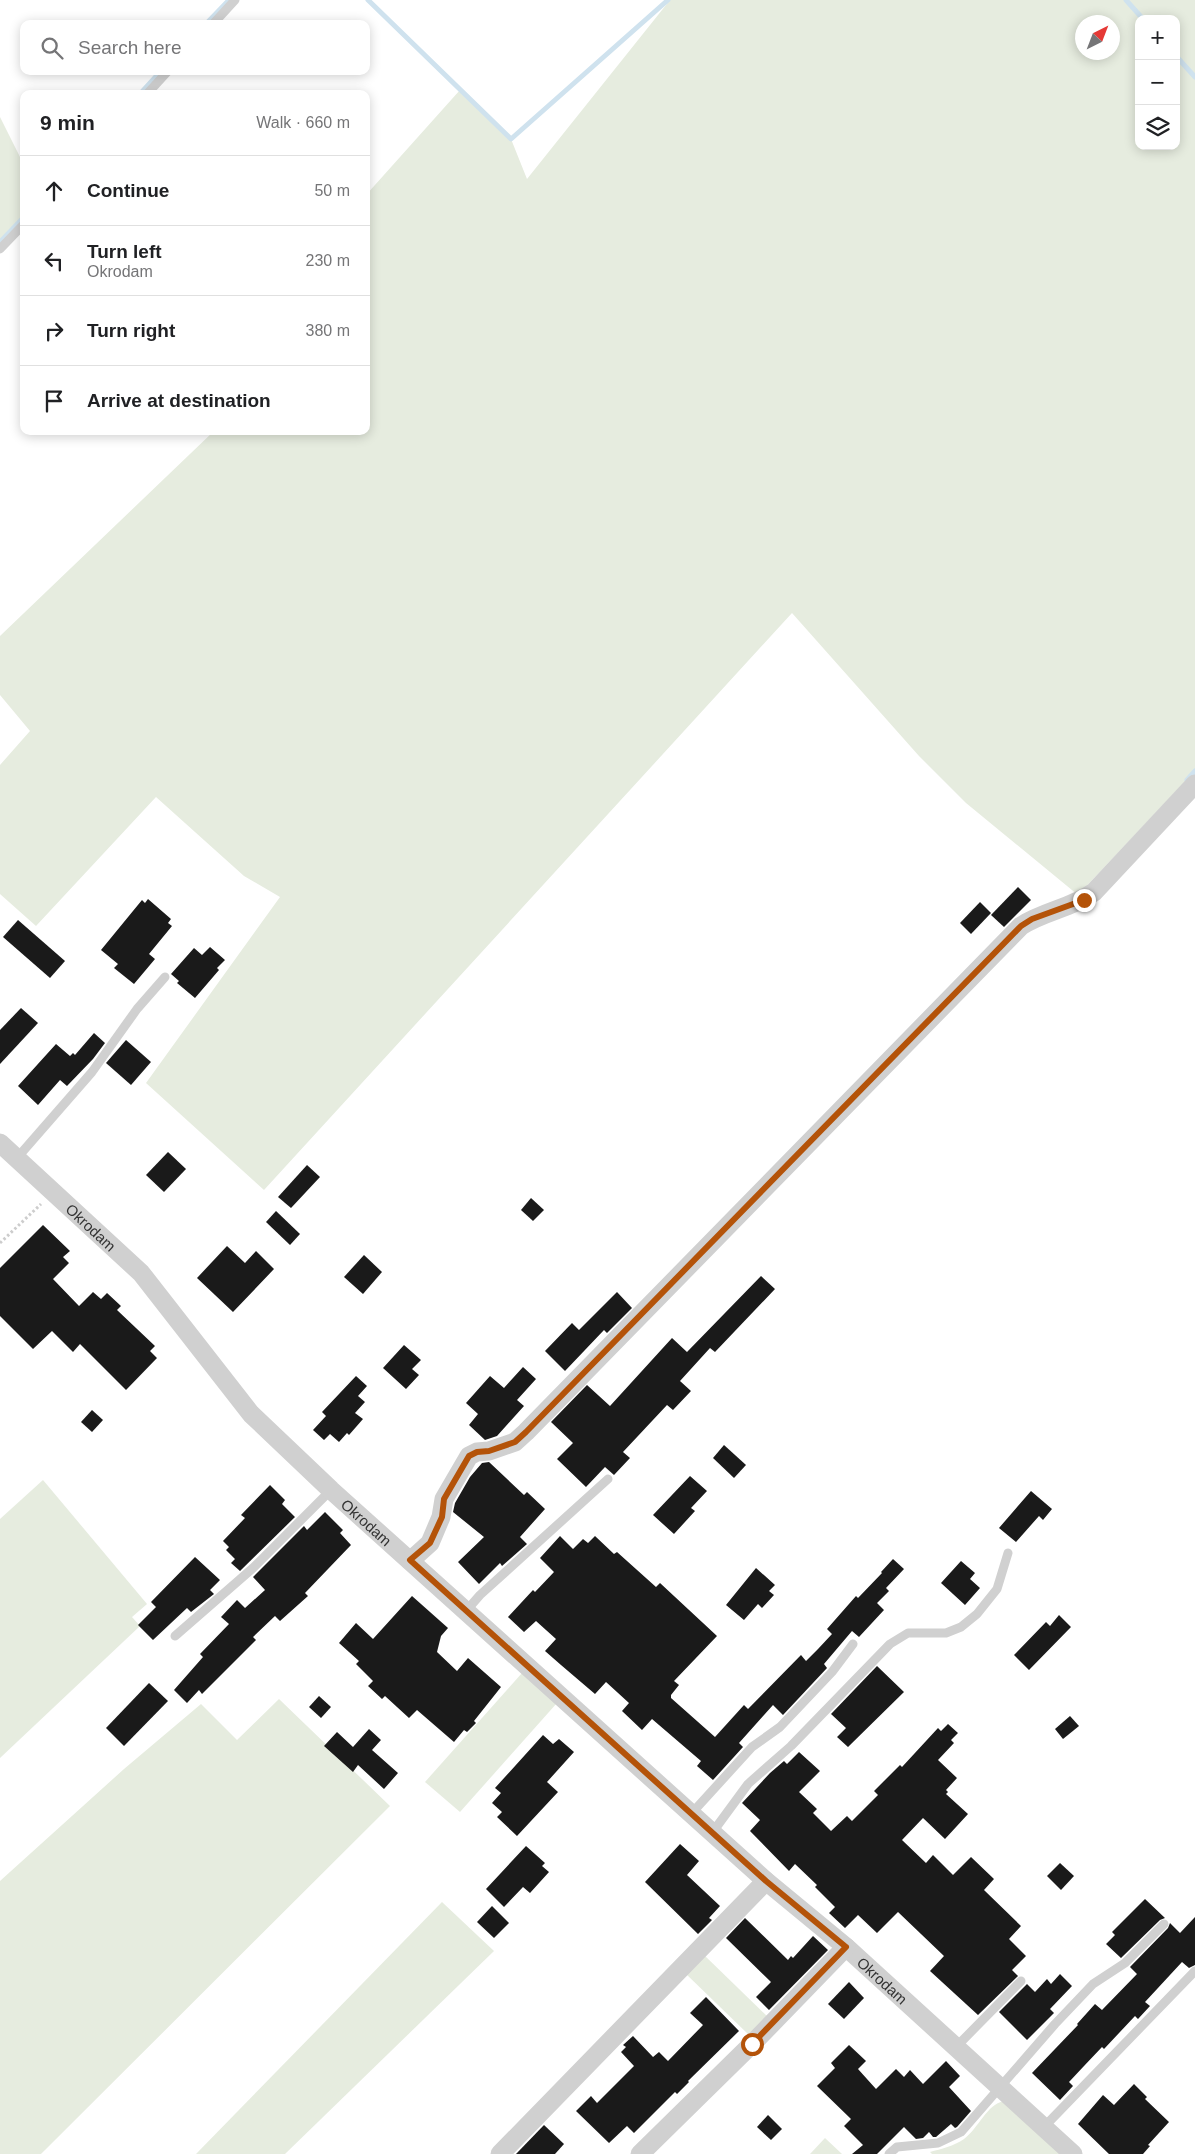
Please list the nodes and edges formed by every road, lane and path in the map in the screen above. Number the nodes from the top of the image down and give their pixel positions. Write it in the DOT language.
graph roads {
  1 [pos="235,0"];
  2 [pos="217,20"];
  3 [pos="164,75"];
  4 [pos="151,90"];
  5 [pos="20,228"];
  6 [pos="0,249"];
  7 [pos="1195,784"];
  8 [pos="165,977"];
  9 [pos="0,1143"];
  10 [pos="17,1158"];
  11 [pos="54,1191"];
  12 [pos="0,1243"];
  13 [pos="608,1479"];
  14 [pos="332,1490"];
  15 [pos="1008,1554"];
  16 [pos="410,1560"];
  17 [pos="466,1611"];
  18 [pos="175,1636"];
  19 [pos="853,1644"];
  20 [pos="692,1814"];
  21 [pos="712,1833"];
  22 [pos="766,1881"];
  23 [pos="1164,1924"];
  24 [pos="846,1947"];
  25 [pos="1195,1971"];
  26 [pos="1021,1981"];
  27 [pos="956,2047"];
  28 [pos="1000,2086"];
  29 [pos="1044,2127"];
  30 [pos="500,2154"];
  31 [pos="640,2154"];
  32 [pos="890,2154"];
  33 [pos="1073,2154"];
  1 -- 2 [label="lane"];
  3 -- 4 [label="lane"];
  5 -- 6 [label="lane"];
  7 -- 16 [label="street"];
  8 -- 10 [label="lane"];
  9 -- 10 [label="street, Okrodam"];
  10 -- 11 [label="street, Okrodam"];
  11 -- 12 [label="path"];
  11 -- 14 [label="street, Okrodam"];
  13 -- 17 [label="lane"];
  14 -- 16 [label="street, Okrodam"];
  14 -- 18 [label="lane"];
  15 -- 21 [label="lane"];
  16 -- 17 [label="street, Okrodam"];
  17 -- 20 [label="street, Okrodam"];
  19 -- 20 [label="lane"];
  20 -- 21 [label="street, Okrodam"];
  21 -- 22 [label="street, Okrodam"];
  22 -- 24 [label="street, Okrodam"];
  22 -- 30 [label="street"];
  23 -- 28 [label="lane"];
  24 -- 27 [label="street, Okrodam"];
  24 -- 31 [label="street"];
  25 -- 29 [label="lane"];
  26 -- 27 [label="lane"];
  27 -- 28 [label="street, Okrodam"];
  28 -- 29 [label="street, Okrodam"];
  28 -- 32 [label="lane"];
  29 -- 33 [label="street, Okrodam"];
}
